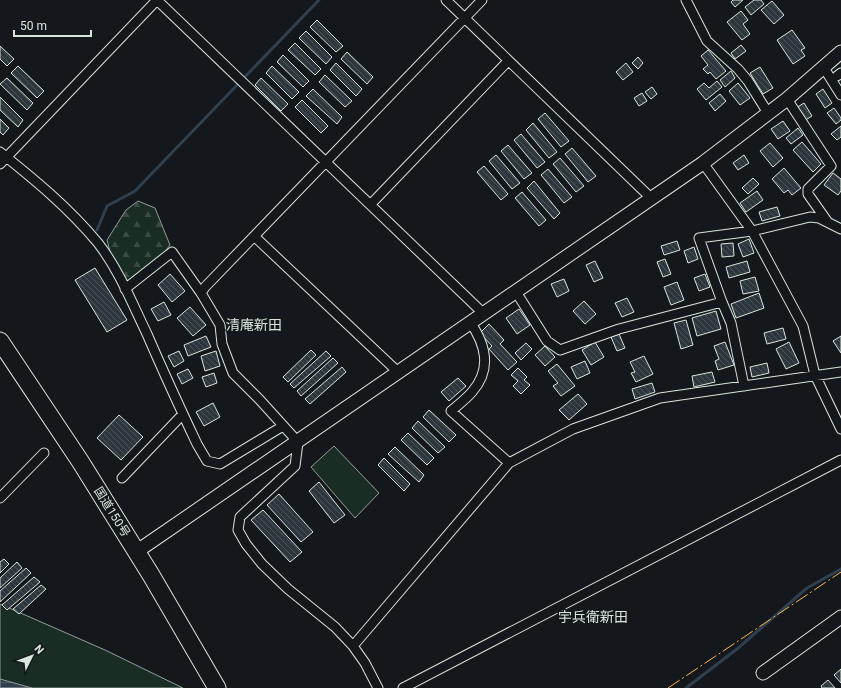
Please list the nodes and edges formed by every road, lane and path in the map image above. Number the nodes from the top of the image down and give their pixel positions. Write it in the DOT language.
graph roads {
  1 [pos="157,0"];
  2 [pos="446,0"];
  3 [pos="482,0"];
  4 [pos="686,0"];
  5 [pos="464,17"];
  6 [pos="841,52"];
  7 [pos="508,61"];
  8 [pos="824,68"];
  9 [pos="841,95"];
  10 [pos="787,99"];
  11 [pos="768,113"];
  12 [pos="3,155"];
  13 [pos="327,162"];
  14 [pos="0,164"];
  15 [pos="703,164"];
  16 [pos="651,198"];
  17 [pos="371,204"];
  18 [pos="828,222"];
  19 [pos="841,229"];
  20 [pos="752,231"];
  21 [pos="254,236"];
  22 [pos="125,289"];
  23 [pos="516,292"];
  24 [pos="201,293"];
  25 [pos="722,302"];
  26 [pos="484,314"];
  27 [pos="470,322"];
  28 [pos="0,341"];
  29 [pos="398,372"];
  30 [pos="841,372"];
  31 [pos="816,375"];
  32 [pos="744,386"];
  33 [pos="183,414"];
  34 [pos="283,426"];
  35 [pos="841,429"];
  36 [pos="298,442"];
  37 [pos="44,453"];
  38 [pos="841,460"];
  39 [pos="509,463"];
  40 [pos="122,478"];
  41 [pos="0,498"];
  42 [pos="136,552"];
  43 [pos="841,617"];
  44 [pos="353,646"];
  45 [pos="763,674"];
  46 [pos="217,688"];
  47 [pos="378,688"];
  48 [pos="403,688"];
  1 -- 12 [label="street"];
  1 -- 13 [label="street"];
  2 -- 5 [label="street"];
  3 -- 5 [label="street"];
  4 -- 11 [label="street"];
  5 -- 7 [label="street"];
  5 -- 13 [label="street"];
  6 -- 8 [label="street"];
  7 -- 16 [label="street"];
  7 -- 17 [label="street"];
  8 -- 9 [label="street"];
  8 -- 10 [label="street"];
  10 -- 11 [label="street"];
  10 -- 18 [label="street"];
  11 -- 15 [label="street"];
  12 -- 14 [label="street"];
  12 -- 22 [label="street"];
  13 -- 17 [label="street"];
  13 -- 21 [label="street"];
  15 -- 16 [label="street"];
  15 -- 20 [label="street"];
  16 -- 23 [label="street"];
  17 -- 26 [label="street"];
  18 -- 19 [label="street"];
  18 -- 20 [label="street"];
  20 -- 25 [label="street"];
  20 -- 31 [label="street"];
  21 -- 24 [label="street"];
  21 -- 29 [label="street"];
  22 -- 24 [label="street"];
  22 -- 33 [label="street"];
  23 -- 25 [label="street"];
  23 -- 26 [label="street"];
  24 -- 34 [label="street"];
  25 -- 32 [label="street"];
  26 -- 27 [label="street"];
  27 -- 29 [label="street"];
  27 -- 39 [label="street"];
  28 -- 42 [label="highway, 国道150号"];
  29 -- 36 [label="street"];
  30 -- 31 [label="street"];
  31 -- 32 [label="street"];
  31 -- 35 [label="street"];
  32 -- 39 [label="street"];
  33 -- 34 [label="street"];
  33 -- 40 [label="street"];
  34 -- 36 [label="street"];
  36 -- 42 [label="street"];
  36 -- 44 [label="street"];
  37 -- 41 [label="street"];
  38 -- 48 [label="street"];
  39 -- 44 [label="street"];
  42 -- 46 [label="highway, 国道150号"];
  43 -- 45 [label="street"];
  44 -- 47 [label="street"];
}
